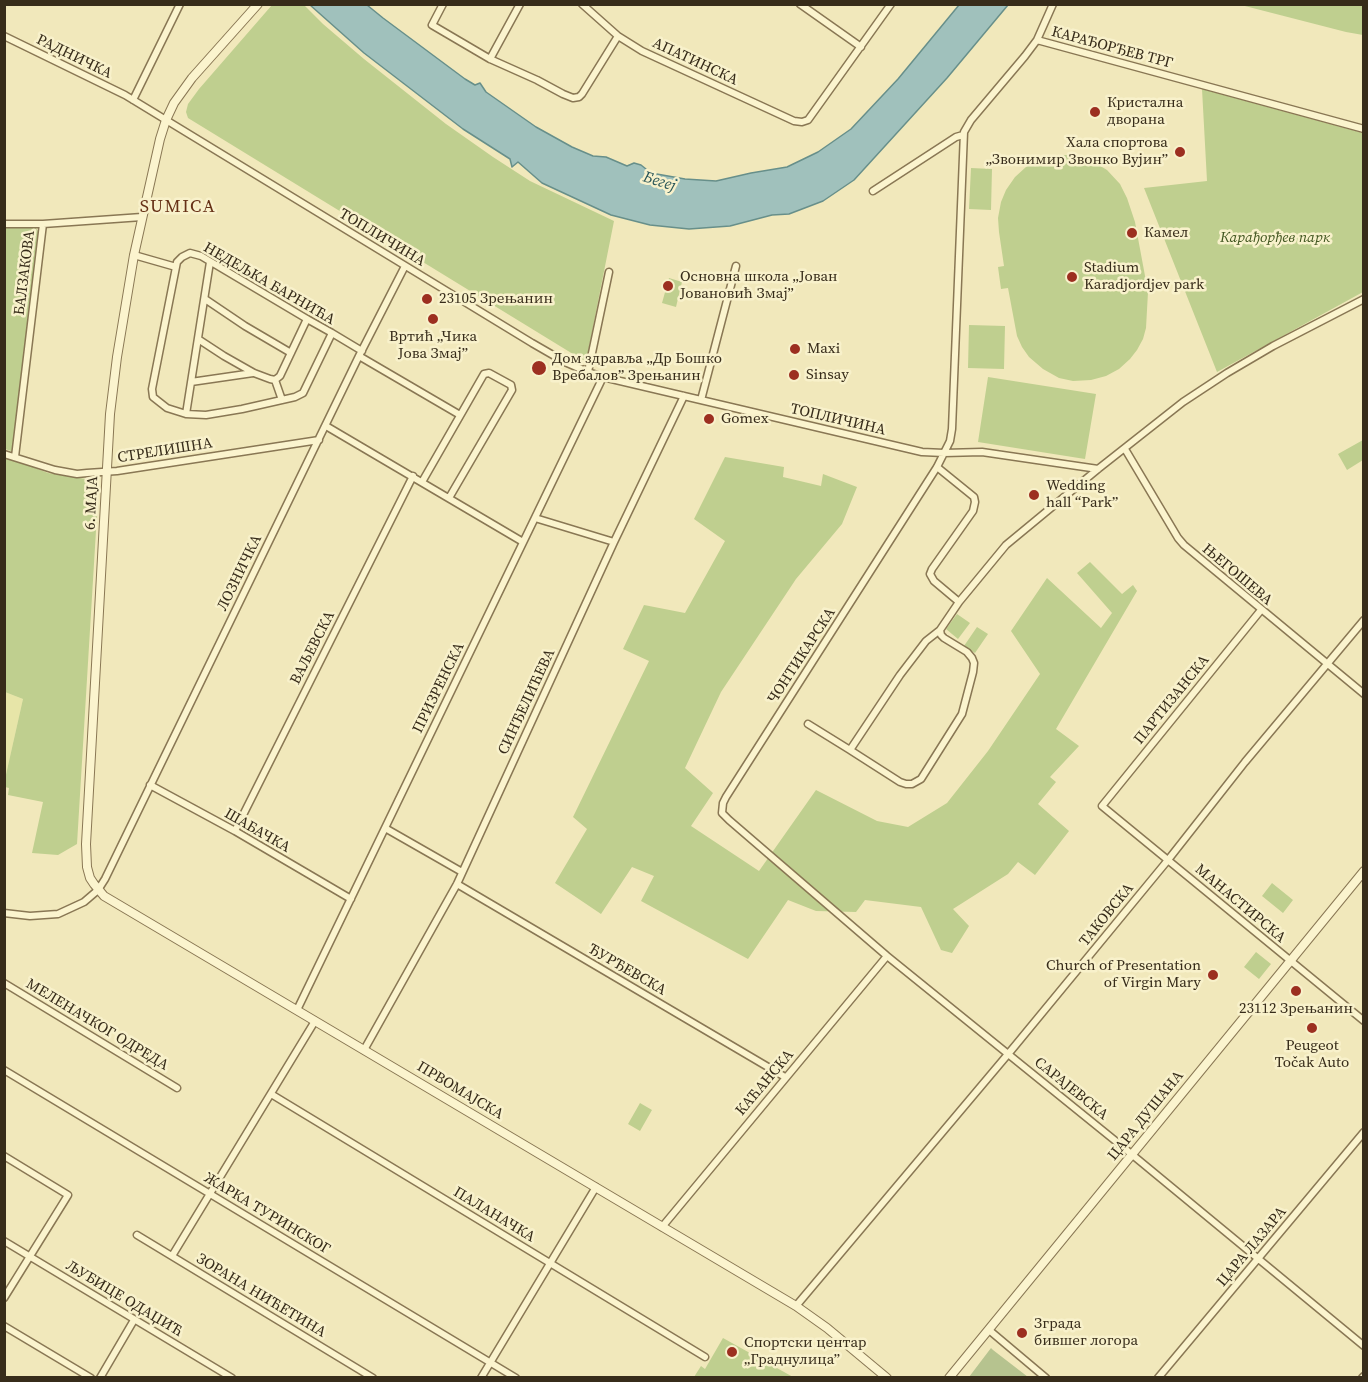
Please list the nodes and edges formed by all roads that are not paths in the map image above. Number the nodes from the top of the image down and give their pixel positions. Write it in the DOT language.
graph roads {
  1 [pos="180,4"];
  2 [pos="443,4"];
  3 [pos="520,4"];
  4 [pos="582,4"];
  5 [pos="800,4"];
  6 [pos="891,4"];
  7 [pos="1053,4"];
  8 [pos="257,7"];
  9 [pos="4,36"];
  10 [pos="618,36"];
  11 [pos="1037,40"];
  12 [pos="861,47"];
  13 [pos="489,59"];
  14 [pos="132,100"];
  15 [pos="166,120"];
  16 [pos="1364,129"];
  17 [pos="963,135"];
  18 [pos="873,191"];
  19 [pos="142,217"];
  20 [pos="4,224"];
  21 [pos="43,224"];
  22 [pos="134,255"];
  23 [pos="210,262"];
  24 [pos="736,266"];
  25 [pos="176,267"];
  26 [pos="405,267"];
  27 [pos="609,272"];
  28 [pos="205,299"];
  29 [pos="1364,299"];
  30 [pos="307,319"];
  31 [pos="332,333"];
  32 [pos="198,339"];
  33 [pos="291,352"];
  34 [pos="361,353"];
  35 [pos="588,372"];
  36 [pos="254,373"];
  37 [pos="603,377"];
  38 [pos="275,380"];
  39 [pos="191,382"];
  40 [pos="684,396"];
  41 [pos="282,400"];
  42 [pos="701,400"];
  43 [pos="186,414"];
  44 [pos="460,415"];
  45 [pos="326,426"];
  46 [pos="319,440"];
  47 [pos="1125,449"];
  48 [pos="944,453"];
  49 [pos="4,454"];
  50 [pos="15,458"];
  51 [pos="937,466"];
  52 [pos="1098,469"];
  53 [pos="107,472"];
  54 [pos="412,476"];
  55 [pos="422,482"];
  56 [pos="449,498"];
  57 [pos="535,518"];
  58 [pos="523,542"];
  59 [pos="614,543"];
  60 [pos="959,602"];
  61 [pos="1261,610"];
  62 [pos="1364,620"];
  63 [pos="940,630"];
  64 [pos="1326,664"];
  65 [pos="1364,694"];
  66 [pos="808,724"];
  67 [pos="850,750"];
  68 [pos="150,785"];
  69 [pos="1102,806"];
  70 [pos="385,828"];
  71 [pos="235,831"];
  72 [pos="764,851"];
  73 [pos="1168,860"];
  74 [pos="1364,871"];
  75 [pos="462,872"];
  76 [pos="457,884"];
  77 [pos="98,890"];
  78 [pos="351,899"];
  79 [pos="4,913"];
  80 [pos="887,956"];
  81 [pos="1290,960"];
  82 [pos="4,983"];
  83 [pos="297,1010"];
  84 [pos="315,1021"];
  85 [pos="1364,1021"];
  86 [pos="364,1050"];
  87 [pos="1008,1054"];
  88 [pos="4,1071"];
  89 [pos="785,1077"];
  90 [pos="177,1088"];
  91 [pos="271,1094"];
  92 [pos="1364,1132"];
  93 [pos="1132,1154"];
  94 [pos="4,1156"];
  95 [pos="596,1187"];
  96 [pos="210,1194"];
  97 [pos="662,1227"];
  98 [pos="137,1235"];
  99 [pos="4,1241"];
  100 [pos="172,1256"];
  101 [pos="30,1257"];
  102 [pos="1258,1258"];
  103 [pos="550,1263"];
  104 [pos="4,1298"];
  105 [pos="796,1306"];
  106 [pos="134,1320"];
  107 [pos="4,1326"];
  108 [pos="988,1330"];
  109 [pos="1364,1346"];
  110 [pos="705,1358"];
  111 [pos="490,1362"];
  112 [pos="91,1377"];
  113 [pos="100,1377"];
  114 [pos="232,1377"];
  115 [pos="373,1377"];
  116 [pos="481,1377"];
  117 [pos="516,1377"];
  118 [pos="887,1377"];
  119 [pos="949,1377"];
  120 [pos="1046,1377"];
  121 [pos="1158,1377"];
  1 -- 14 [label="street"];
  2 -- 13 [label="street"];
  3 -- 13 [label="street"];
  4 -- 10 [label="street, АПАТИНСКА"];
  5 -- 12 [label="street"];
  6 -- 12 [label="street"];
  7 -- 11 [label="street"];
  8 -- 15 [label="street, 6. МАЈА"];
  9 -- 14 [label="street, РАДНИЧКА"];
  10 -- 12 [label="street, АПАТИНСКА"];
  10 -- 13 [label="street"];
  11 -- 16 [label="street, КАРАЂОРЂЕВ ТРГ"];
  11 -- 17 [label="street, КАРАЂОРЂЕВ ТРГ"];
  14 -- 15 [label="street, РАДНИЧКА"];
  15 -- 19 [label="street, 6. МАЈА"];
  15 -- 26 [label="street, ТОПЛИЧИНА"];
  17 -- 18 [label="street"];
  17 -- 48 [label="street"];
  19 -- 21 [label="street"];
  19 -- 22 [label="street, 6. МАЈА"];
  20 -- 21 [label="street"];
  21 -- 50 [label="street, БАЛЗАКОВА"];
  22 -- 25 [label="street"];
  22 -- 53 [label="street, 6. МАЈА"];
  23 -- 25 [label="street, НЕДЕЉКА БАРНИЋА"];
  23 -- 28 [label="street"];
  23 -- 30 [label="street, НЕДЕЉКА БАРНИЋА"];
  24 -- 42 [label="street"];
  25 -- 43 [label="street"];
  26 -- 34 [label="street, ЛОЗНИЧКА"];
  26 -- 35 [label="street, ТОПЛИЧИНА"];
  27 -- 35 [label="street"];
  28 -- 32 [label="street"];
  28 -- 33 [label="street"];
  29 -- 47 [label="street"];
  30 -- 31 [label="street, НЕДЕЉКА БАРНИЋА"];
  30 -- 33 [label="street"];
  31 -- 34 [label="street, НЕДЕЉКА БАРНИЋА"];
  31 -- 41 [label="street"];
  32 -- 36 [label="street"];
  32 -- 39 [label="street"];
  33 -- 38 [label="street"];
  34 -- 44 [label="street, НЕДЕЉКА БАРНИЋА"];
  34 -- 45 [label="street, ЛОЗНИЧКА"];
  35 -- 37 [label="street, ТОПЛИЧИНА"];
  36 -- 38 [label="street"];
  36 -- 39 [label="street"];
  37 -- 40 [label="street, ТОПЛИЧИНА"];
  37 -- 57 [label="street, ПРИЗРЕНСКА"];
  38 -- 41 [label="street"];
  39 -- 43 [label="street"];
  40 -- 42 [label="street, ТОПЛИЧИНА"];
  40 -- 59 [label="street, СИНЂЕЛИЋЕВА"];
  41 -- 43 [label="street"];
  42 -- 48 [label="street, ТОПЛИЧИНА"];
  44 -- 55 [label="street"];
  44 -- 56 [label="street"];
  45 -- 46 [label="street, ЛОЗНИЧКА"];
  45 -- 54 [label="street"];
  46 -- 53 [label="street, СТРЕЛИШНА"];
  46 -- 68 [label="street, ЛОЗНИЧКА"];
  47 -- 52 [label="street"];
  47 -- 61 [label="street, ЊЕГОШЕВА"];
  48 -- 51 [label="street"];
  48 -- 52 [label="street"];
  49 -- 50 [label="street"];
  50 -- 53 [label="street, СТРЕЛИШНА"];
  51 -- 60 [label="street"];
  51 -- 72 [label="street, ЧОНТИКАРСКА"];
  52 -- 60 [label="street"];
  53 -- 77 [label="street, 6. МАЈА"];
  54 -- 55 [label="street"];
  54 -- 71 [label="street, ВАЉЕВСКА"];
  55 -- 56 [label="street"];
  56 -- 58 [label="street"];
  57 -- 58 [label="street, ПРИЗРЕНСКА"];
  57 -- 59 [label="street"];
  58 -- 70 [label="street, ПРИЗРЕНСКА"];
  59 -- 75 [label="street, СИНЂЕЛИЋЕВА"];
  60 -- 63 [label="street"];
  61 -- 64 [label="street, ЊЕГОШЕВА"];
  61 -- 69 [label="street, ПАРТИЗАНСКА"];
  62 -- 64 [label="street, ТАКОВСКА"];
  63 -- 67 [label="street"];
  63 -- 67 [label="street"];
  64 -- 65 [label="street, ЊЕГОШЕВА"];
  64 -- 73 [label="street, ТАКОВСКА"];
  66 -- 67 [label="street"];
  68 -- 71 [label="street, ШАБАЧКА"];
  68 -- 77 [label="street, ЛОЗНИЧКА"];
  69 -- 73 [label="street, МАНАСТИРСКА"];
  70 -- 75 [label="street"];
  70 -- 78 [label="street, ПРИЗРЕНСКА"];
  71 -- 78 [label="street, ШАБАЧКА"];
  72 -- 80 [label="street, САРАЈЕВСКА"];
  73 -- 81 [label="street, МАНАСТИРСКА"];
  73 -- 87 [label="street, ТАКОВСКА"];
  74 -- 81 [label="street, ЦАРА ДУШАНА"];
  75 -- 76 [label="street, СИНЂЕЛИЋЕВА"];
  76 -- 86 [label="street, СИНЂЕЛИЋЕВА"];
  76 -- 89 [label="street, ЂУРЂЕВСКА"];
  77 -- 79 [label="street"];
  77 -- 83 [label="street, ПРВОМАЈСКА"];
  78 -- 83 [label="street, ПРИЗРЕНСКА"];
  80 -- 87 [label="street, САРАЈЕВСКА"];
  80 -- 89 [label="street, КАЋАНСКА"];
  81 -- 85 [label="street, МАНАСТИРСКА"];
  81 -- 93 [label="street, ЦАРА ДУШАНА"];
  82 -- 90 [label="street, МЕЛЕНАЧКОГ ОДРЕДА"];
  83 -- 84 [label="street, ПРВОМАЈСКА"];
  84 -- 86 [label="street, ПРВОМАЈСКА"];
  84 -- 91 [label="street"];
  86 -- 95 [label="street, ПРВОМАЈСКА"];
  87 -- 93 [label="street, САРАЈЕВСКА"];
  87 -- 105 [label="street, ТАКОВСКА"];
  88 -- 96 [label="street, ЖАРКА ТУРИНСКОГ"];
  89 -- 97 [label="street, КАЋАНСКА"];
  91 -- 96 [label="street"];
  91 -- 103 [label="street, ПАЛАНАЧКА"];
  92 -- 102 [label="street, ЦАРА ЛАЗАРА"];
  93 -- 102 [label="street, САРАЈЕВСКА"];
  93 -- 108 [label="street, ЦАРА ДУШАНА"];
  94 -- 101 [label="street"];
  95 -- 97 [label="street, ПРВОМАЈСКА"];
  95 -- 103 [label="street"];
  96 -- 100 [label="street"];
  96 -- 111 [label="street, ЖАРКА ТУРИНСКОГ"];
  97 -- 105 [label="street, ПРВОМАЈСКА"];
  98 -- 100 [label="street, ЗОРАНА НИЋЕТИНА"];
  99 -- 101 [label="street, ЉУБИЦЕ ОДАЏИЋ"];
  100 -- 115 [label="street, ЗОРАНА НИЋЕТИНА"];
  101 -- 104 [label="street"];
  101 -- 106 [label="street, ЉУБИЦЕ ОДАЏИЋ"];
  102 -- 109 [label="street, САРАЈЕВСКА"];
  102 -- 121 [label="street, ЦАРА ЛАЗАРА"];
  103 -- 110 [label="street, ПАЛАНАЧКА"];
  103 -- 111 [label="street"];
  105 -- 118 [label="street, ПРВОМАЈСКА"];
  106 -- 113 [label="street"];
  106 -- 114 [label="street, ЉУБИЦЕ ОДАЏИЋ"];
  107 -- 112 [label="street"];
  108 -- 119 [label="street, ЦАРА ДУШАНА"];
  108 -- 120 [label="street"];
  111 -- 116 [label="street"];
  111 -- 117 [label="street, ЖАРКА ТУРИНСКОГ"];
}
